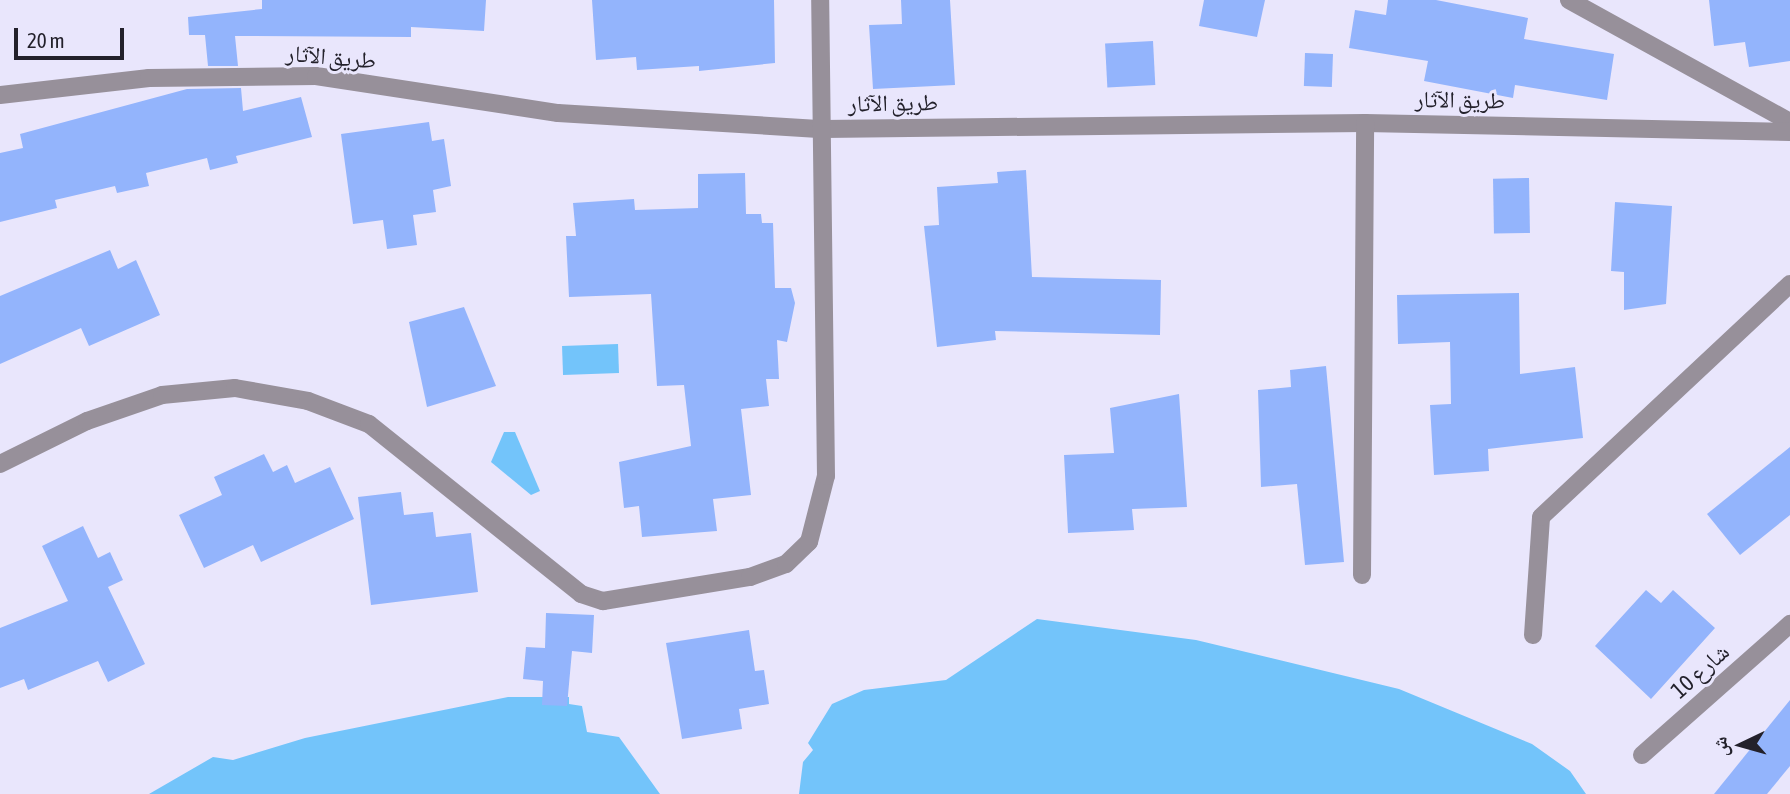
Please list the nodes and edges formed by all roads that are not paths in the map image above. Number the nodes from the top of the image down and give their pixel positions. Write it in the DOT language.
graph roads {
  1 [pos="820,0"];
  2 [pos="1569,0"];
  3 [pos="0,95"];
  4 [pos="1790,122"];
  5 [pos="1365,123"];
  6 [pos="823,129"];
  7 [pos="1790,132"];
  8 [pos="1790,284"];
  9 [pos="0,464"];
  10 [pos="1362,575"];
  11 [pos="1790,624"];
  12 [pos="1533,635"];
  13 [pos="1642,755"];
  1 -- 6 [label="street"];
  2 -- 4 [label="street"];
  3 -- 6 [label="street, طريق الآثار"];
  5 -- 6 [label="street, طريق الآثار"];
  5 -- 7 [label="street, طريق الآثار"];
  5 -- 10 [label="street"];
  6 -- 9 [label="street"];
  8 -- 12 [label="street"];
  11 -- 13 [label="street, شارع 10"];
}
